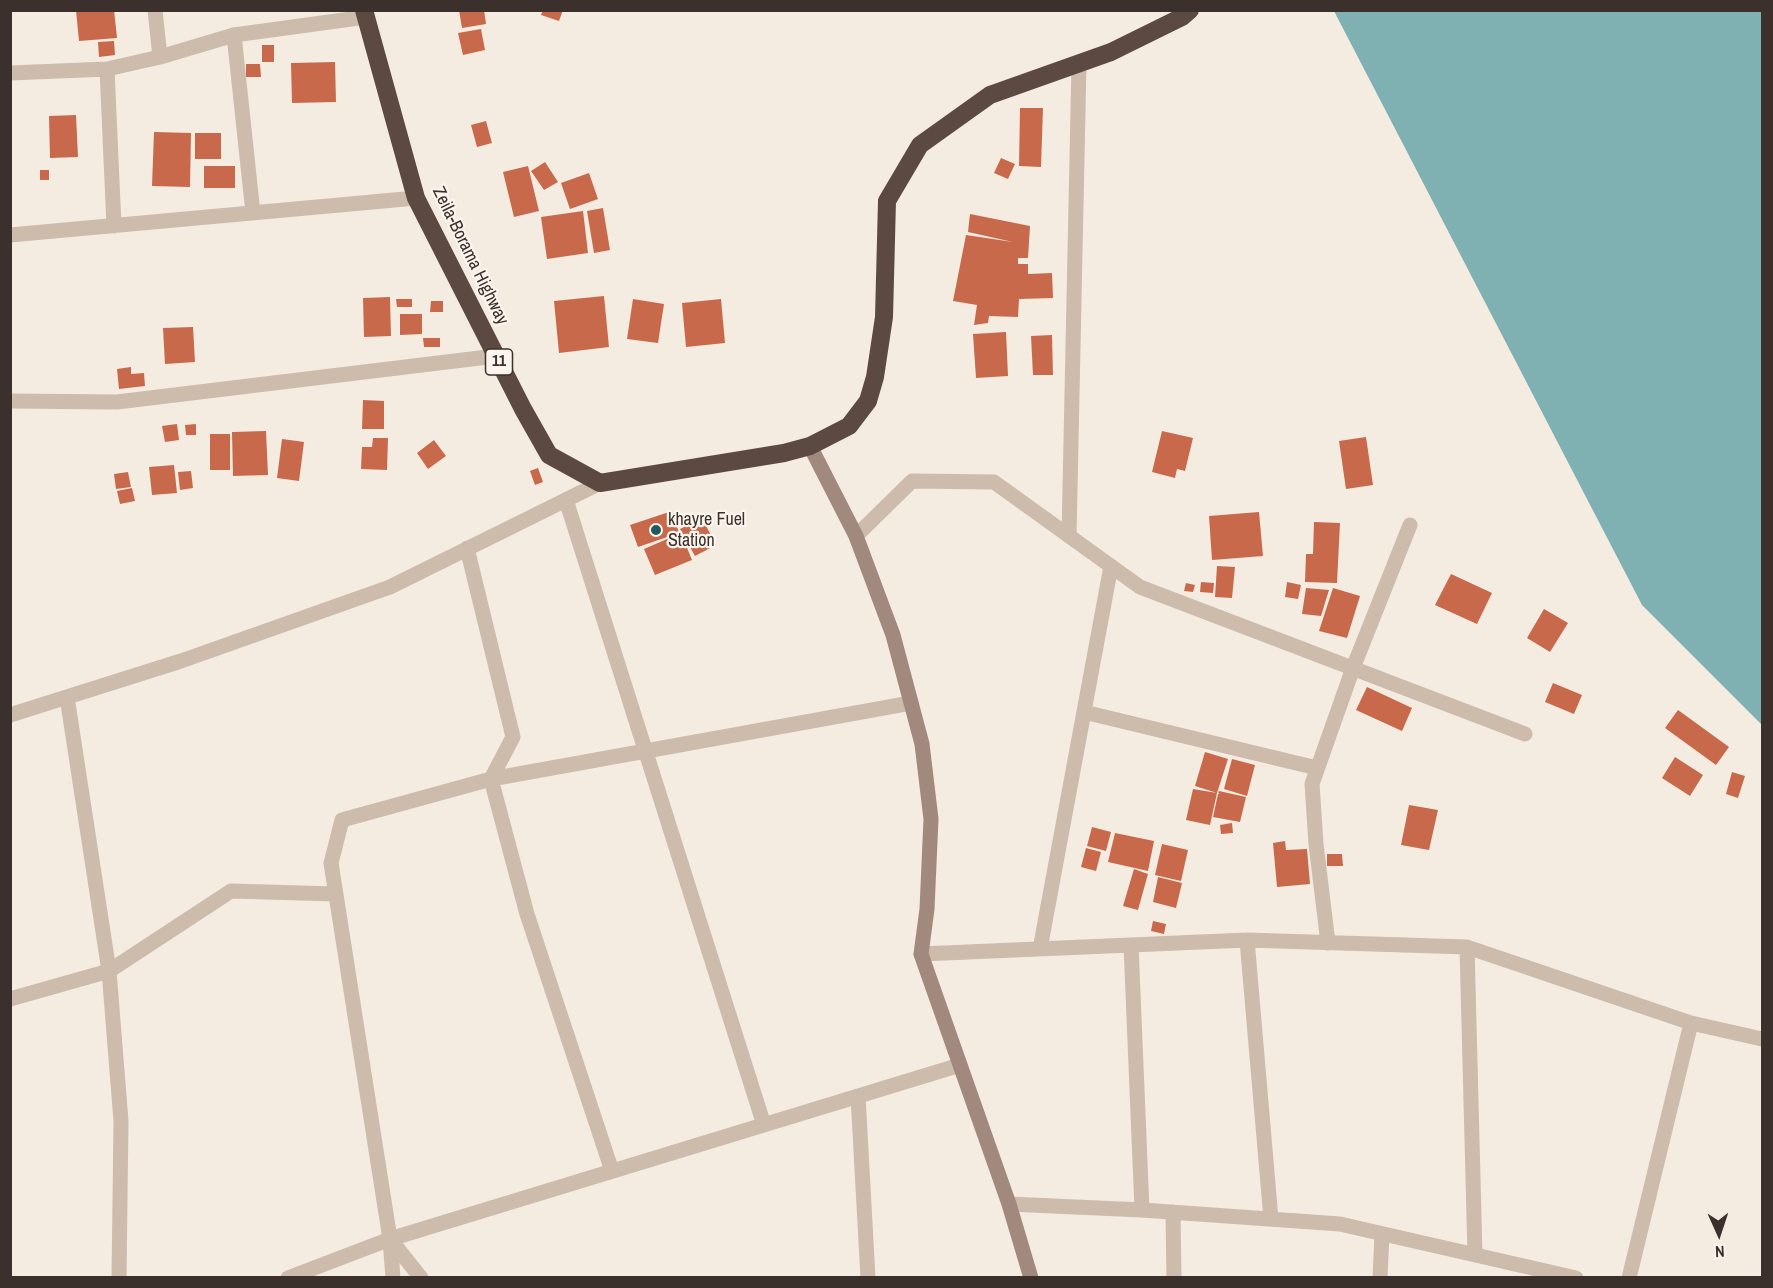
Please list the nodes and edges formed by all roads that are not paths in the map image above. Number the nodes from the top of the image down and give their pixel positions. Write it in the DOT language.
graph roads {
  1 [pos="155,10"];
  2 [pos="1190,10"];
  3 [pos="365,14"];
  4 [pos="234,35"];
  5 [pos="160,57"];
  6 [pos="1079,63"];
  7 [pos="107,69"];
  8 [pos="10,73"];
  9 [pos="416,198"];
  10 [pos="253,213"];
  11 [pos="114,226"];
  12 [pos="10,235"];
  13 [pos="496,356"];
  14 [pos="10,401"];
  15 [pos="810,446"];
  16 [pos="600,483"];
  17 [pos="566,500"];
  18 [pos="1410,525"];
  19 [pos="856,536"];
  20 [pos="1069,536"];
  21 [pos="467,548"];
  22 [pos="1111,566"];
  23 [pos="1353,668"];
  24 [pos="67,697"];
  25 [pos="911,703"];
  26 [pos="1084,712"];
  27 [pos="10,716"];
  28 [pos="1525,734"];
  29 [pos="645,751"];
  30 [pos="1317,768"];
  31 [pos="491,779"];
  32 [pos="336,894"];
  33 [pos="1247,940"];
  34 [pos="1328,943"];
  35 [pos="1131,945"];
  36 [pos="1467,947"];
  37 [pos="1040,949"];
  38 [pos="921,954"];
  39 [pos="109,971"];
  40 [pos="10,999"];
  41 [pos="1691,1023"];
  42 [pos="1762,1039"];
  43 [pos="960,1065"];
  44 [pos="858,1096"];
  45 [pos="764,1125"];
  46 [pos="612,1171"];
  47 [pos="1009,1204"];
  48 [pos="1142,1210"];
  49 [pos="1173,1212"];
  50 [pos="1271,1219"];
  51 [pos="1382,1234"];
  52 [pos="390,1239"];
  53 [pos="1475,1255"];
  54 [pos="119,1278"];
  55 [pos="288,1278"];
  56 [pos="393,1278"];
  57 [pos="421,1278"];
  58 [pos="868,1278"];
  59 [pos="1031,1278"];
  60 [pos="1174,1278"];
  61 [pos="1380,1278"];
  62 [pos="1576,1278"];
  63 [pos="1629,1278"];
  1 -- 5 [label="street"];
  2 -- 6 [label="highway"];
  3 -- 4 [label="street"];
  3 -- 9 [label="highway, Zeila-Borama Highway / 11"];
  4 -- 5 [label="street"];
  4 -- 10 [label="street"];
  5 -- 7 [label="street"];
  6 -- 15 [label="highway"];
  6 -- 20 [label="street"];
  7 -- 8 [label="street"];
  7 -- 11 [label="street"];
  9 -- 10 [label="street"];
  9 -- 13 [label="highway, Zeila-Borama Highway / 11"];
  10 -- 11 [label="street"];
  11 -- 12 [label="street"];
  13 -- 14 [label="street"];
  13 -- 16 [label="highway, Zeila-Borama Highway / 11"];
  15 -- 16 [label="highway"];
  15 -- 19 [label="street"];
  16 -- 17 [label="street"];
  17 -- 21 [label="street"];
  17 -- 29 [label="street"];
  18 -- 23 [label="street"];
  19 -- 20 [label="street"];
  19 -- 25 [label="street"];
  20 -- 22 [label="street"];
  21 -- 24 [label="street"];
  21 -- 31 [label="street"];
  22 -- 23 [label="street"];
  22 -- 26 [label="street"];
  23 -- 28 [label="street"];
  23 -- 30 [label="street"];
  24 -- 27 [label="street"];
  24 -- 39 [label="street"];
  25 -- 29 [label="street"];
  25 -- 38 [label="street"];
  26 -- 30 [label="street"];
  26 -- 37 [label="street"];
  29 -- 31 [label="street"];
  29 -- 45 [label="street"];
  30 -- 34 [label="street"];
  31 -- 32 [label="street"];
  31 -- 46 [label="street"];
  32 -- 39 [label="street"];
  32 -- 52 [label="street"];
  33 -- 34 [label="street"];
  33 -- 35 [label="street"];
  33 -- 50 [label="street"];
  34 -- 36 [label="street"];
  35 -- 37 [label="street"];
  35 -- 48 [label="street"];
  36 -- 41 [label="street"];
  36 -- 53 [label="street"];
  37 -- 38 [label="street"];
  38 -- 43 [label="street"];
  39 -- 40 [label="street"];
  39 -- 54 [label="street"];
  41 -- 42 [label="street"];
  41 -- 63 [label="street"];
  43 -- 44 [label="street"];
  43 -- 47 [label="street"];
  44 -- 45 [label="street"];
  44 -- 58 [label="street"];
  45 -- 46 [label="street"];
  46 -- 52 [label="street"];
  47 -- 48 [label="street"];
  47 -- 59 [label="street"];
  48 -- 49 [label="street"];
  49 -- 50 [label="street"];
  49 -- 60 [label="street"];
  50 -- 51 [label="street"];
  51 -- 53 [label="street"];
  51 -- 61 [label="street"];
  52 -- 55 [label="street"];
  52 -- 56 [label="street"];
  52 -- 57 [label="street"];
  53 -- 62 [label="street"];
}
